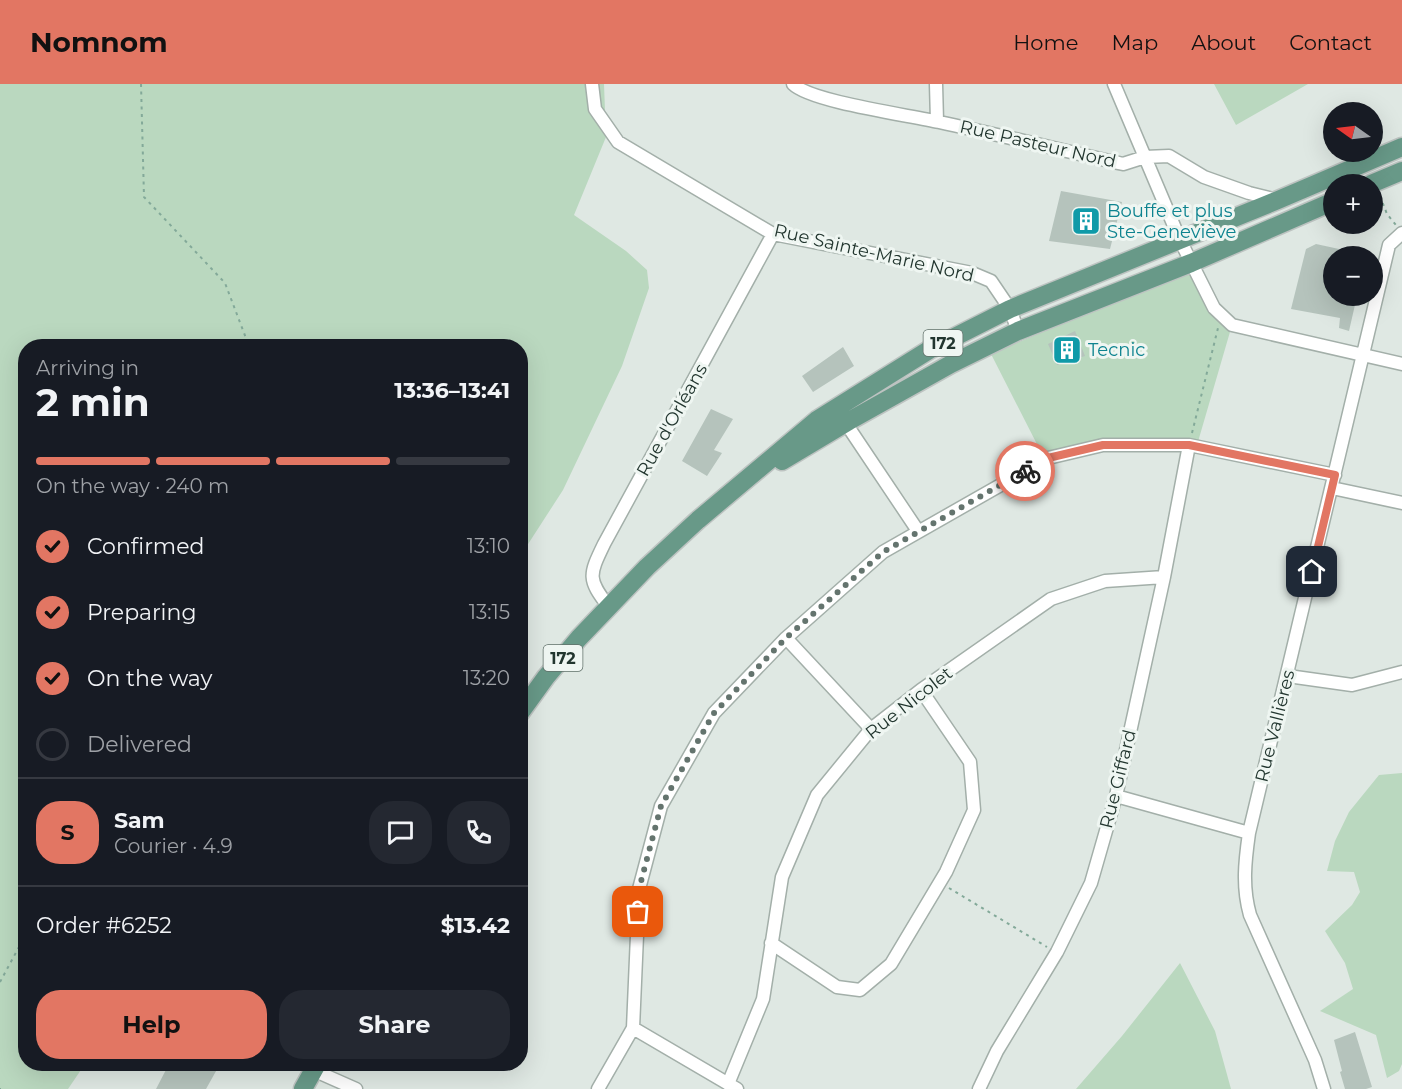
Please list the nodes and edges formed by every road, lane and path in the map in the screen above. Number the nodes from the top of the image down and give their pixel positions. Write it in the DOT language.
graph roads {
  1 [pos="141,84"];
  2 [pos="592,84"];
  3 [pos="793,84"];
  4 [pos="936,84"];
  5 [pos="1114,84"];
  6 [pos="937,121"];
  7 [pos="1402,147"];
  8 [pos="1145,157"];
  9 [pos="1402,171"];
  10 [pos="1383,180"];
  11 [pos="1278,200"];
  12 [pos="1383,205"];
  13 [pos="1323,206"];
  14 [pos="1402,232"];
  15 [pos="773,234"];
  16 [pos="1180,240"];
  17 [pos="1191,263"];
  18 [pos="1010,309"];
  19 [pos="1221,316"];
  20 [pos="1018,331"];
  21 [pos="246,339"];
  22 [pos="1363,354"];
  23 [pos="1402,363"];
  24 [pos="851,431"];
  25 [pos="1189,445"];
  26 [pos="1335,475"];
  27 [pos="1332,488"];
  28 [pos="731,492"];
  29 [pos="1402,503"];
  30 [pos="918,531"];
  31 [pos="1164,578"];
  32 [pos="609,606"];
  33 [pos="786,638"];
  34 [pos="1402,672"];
  35 [pos="1288,676"];
  36 [pos="921,690"];
  37 [pos="528,701"];
  38 [pos="871,729"];
  39 [pos="1116,796"];
  40 [pos="1249,833"];
  41 [pos="940,882"];
  42 [pos="771,943"];
  43 [pos="18,949"];
  44 [pos="1058,952"];
  45 [pos="0,982"];
  46 [pos="633,1028"];
  47 [pos="313,1071"];
  48 [pos="322,1071"];
  49 [pos="733,1087"];
  50 [pos="303,1089"];
  51 [pos="356,1089"];
  52 [pos="598,1089"];
  53 [pos="979,1089"];
  54 [pos="1324,1089"];
  1 -- 21 [label="path"];
  2 -- 15 [label="street, Rue Sainte-Marie Nord"];
  3 -- 6 [label="street, Rue Pasteur Nord"];
  4 -- 6 [label="street"];
  5 -- 8 [label="street"];
  6 -- 8 [label="street, Rue Pasteur Nord"];
  7 -- 11 [label="main road, 172"];
  8 -- 11 [label="street, Rue Pasteur Nord"];
  8 -- 16 [label="street"];
  9 -- 10 [label="main road"];
  11 -- 16 [label="main road, 172"];
  12 -- 14 [label="path"];
  13 -- 17 [label="main road, 172"];
  14 -- 22 [label="street, Rue Vallières"];
  15 -- 18 [label="street, Rue Sainte-Marie Nord"];
  15 -- 32 [label="street, Rue d'Orléans"];
  16 -- 17 [label="street"];
  16 -- 18 [label="main road, 172"];
  17 -- 19 [label="street"];
  17 -- 20 [label="main road, 172"];
  18 -- 20 [label="street, Rue Sainte-Marie Nord"];
  18 -- 28 [label="main road, 172"];
  19 -- 22 [label="street"];
  19 -- 25 [label="path"];
  20 -- 28 [label="main road, 172"];
  22 -- 23 [label="street"];
  22 -- 26 [label="street, Rue Vallières"];
  24 -- 30 [label="street"];
  25 -- 26 [label="street"];
  25 -- 30 [label="street"];
  25 -- 31 [label="street, Rue Giffard"];
  26 -- 27 [label="street, Rue Vallières"];
  27 -- 29 [label="street"];
  27 -- 35 [label="street, Rue Vallières"];
  28 -- 32 [label="main road, 172"];
  30 -- 33 [label="street"];
  31 -- 36 [label="street, Rue Nicolet"];
  31 -- 39 [label="street, Rue Giffard"];
  32 -- 37 [label="main road, 172"];
  33 -- 38 [label="street"];
  33 -- 46 [label="street"];
  34 -- 35 [label="street"];
  35 -- 40 [label="street, Rue Vallières"];
  36 -- 38 [label="street, Rue Nicolet"];
  36 -- 41 [label="street"];
  38 -- 42 [label="street, Rue Nicolet"];
  39 -- 40 [label="street"];
  39 -- 44 [label="street, Rue Giffard"];
  40 -- 54 [label="street, Rue Vallières"];
  41 -- 42 [label="street"];
  41 -- 44 [label="path"];
  42 -- 49 [label="street, Rue Nicolet"];
  43 -- 45 [label="path"];
  44 -- 53 [label="street, Rue Giffard"];
  46 -- 49 [label="street"];
  46 -- 52 [label="street"];
  47 -- 50 [label="main road"];
  48 -- 51 [label="street"];
}
